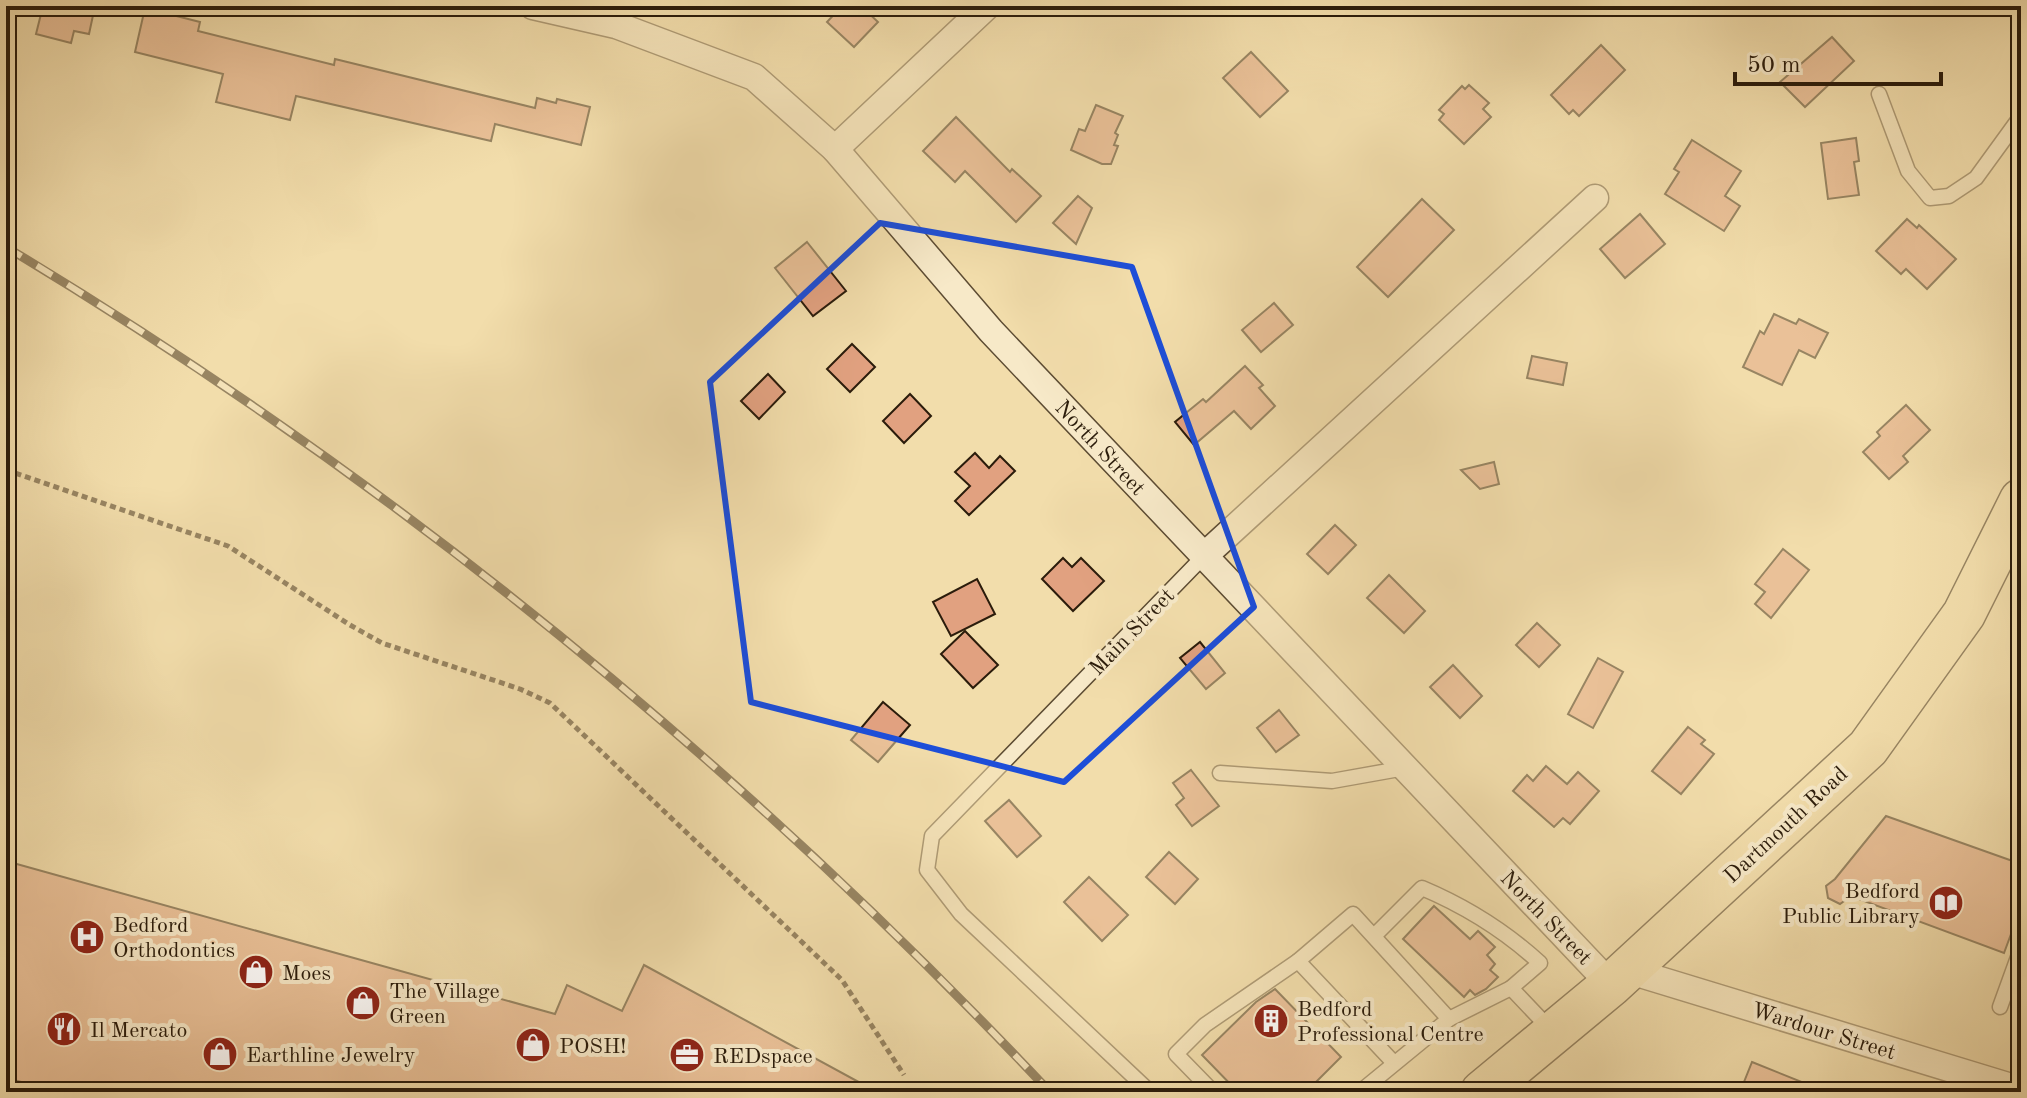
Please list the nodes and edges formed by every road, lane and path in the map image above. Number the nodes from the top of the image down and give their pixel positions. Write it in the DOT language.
graph roads {
  1 [pos="533,6"];
  2 [pos="987,6"];
  3 [pos="1879,94"];
  4 [pos="2021,116"];
  5 [pos="835,149"];
  6 [pos="1595,198"];
  7 [pos="6,470"];
  8 [pos="2021,500"];
  9 [pos="1204,556"];
  10 [pos="1405,768"];
  11 [pos="1220,773"];
  12 [pos="1374,936"];
  13 [pos="2021,949"];
  14 [pos="1298,961"];
  15 [pos="1619,978"];
  16 [pos="1511,988"];
  17 [pos="2000,1007"];
  18 [pos="1449,1019"];
  19 [pos="1553,1033"];
  20 [pos="1394,1063"];
  21 [pos="904,1075"];
  22 [pos="2021,1090"];
  23 [pos="1363,1091"];
  24 [pos="1150,1092"];
  25 [pos="1213,1092"];
  26 [pos="1482,1092"];
  1 -- 5 [label="street, North Street"];
  2 -- 5 [label="street"];
  3 -- 4 [label="lane"];
  5 -- 9 [label="street, North Street"];
  6 -- 9 [label="street, Main Street"];
  7 -- 21 [label="path"];
  8 -- 15 [label="main road, Dartmouth Road"];
  9 -- 10 [label="street, North Street"];
  9 -- 24 [label="lane, Main Street"];
  10 -- 11 [label="lane"];
  10 -- 15 [label="street, North Street"];
  12 -- 14 [label="lane"];
  12 -- 16 [label="lane"];
  12 -- 18 [label="lane"];
  13 -- 17 [label="lane"];
  14 -- 20 [label="lane"];
  14 -- 25 [label="lane"];
  15 -- 19 [label="main road, Dartmouth Road"];
  15 -- 22 [label="street, Wardour Street"];
  16 -- 18 [label="lane"];
  16 -- 19 [label="lane"];
  18 -- 20 [label="lane"];
  19 -- 26 [label="main road, Dartmouth Road"];
  20 -- 23 [label="lane"];
}
